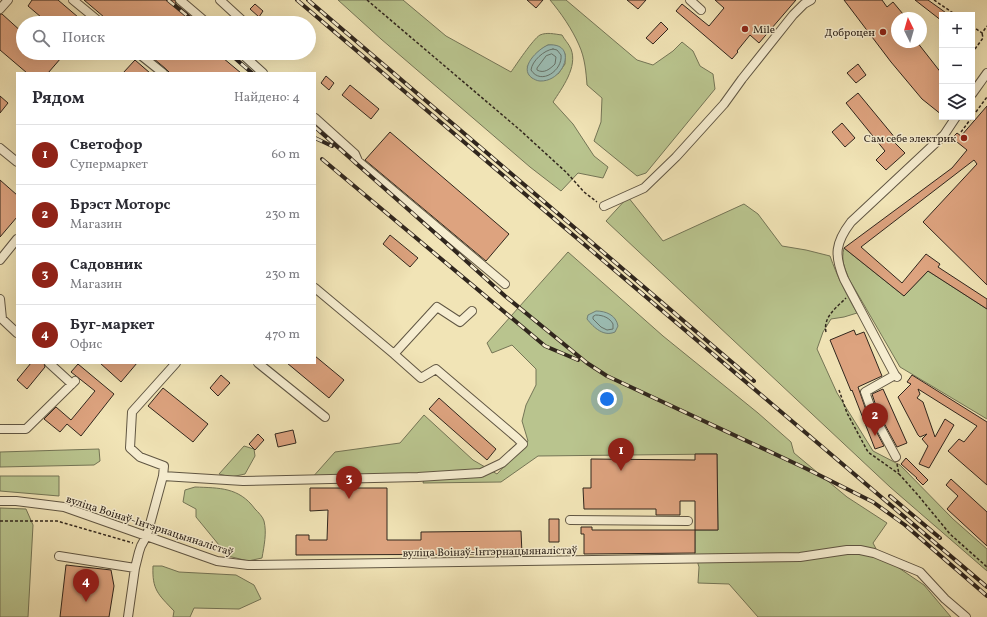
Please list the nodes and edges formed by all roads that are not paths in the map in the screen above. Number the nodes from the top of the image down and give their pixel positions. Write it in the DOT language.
graph roads {
  1 [pos="8,0"];
  2 [pos="73,0"];
  3 [pos="180,0"];
  4 [pos="220,0"];
  5 [pos="690,0"];
  6 [pos="811,0"];
  7 [pos="0,9"];
  8 [pos="701,10"];
  9 [pos="92,16"];
  10 [pos="198,16"];
  11 [pos="237,16"];
  12 [pos="147,60"];
  13 [pos="249,60"];
  14 [pos="162,72"];
  15 [pos="263,72"];
  16 [pos="987,73"];
  17 [pos="975,90"];
  18 [pos="316,119"];
  19 [pos="954,120"];
  20 [pos="0,148"];
  21 [pos="16,161"];
  22 [pos="604,206"];
  23 [pos="16,240"];
  24 [pos="0,260"];
  25 [pos="505,284"];
  26 [pos="316,289"];
  27 [pos="0,299"];
  28 [pos="472,311"];
  29 [pos="16,332"];
  30 [pos="394,354"];
  31 [pos="50,364"];
  32 [pos="175,364"];
  33 [pos="259,364"];
  34 [pos="325,417"];
  35 [pos="0,429"];
  36 [pos="896,457"];
  37 [pos="163,476"];
  38 [pos="0,501"];
  39 [pos="570,520"];
  40 [pos="688,521"];
  41 [pos="147,536"];
  42 [pos="59,556"];
  43 [pos="135,568"];
  44 [pos="128,617"];
  45 [pos="966,617"];
  1 -- 7 [label="street"];
  2 -- 9 [label="street"];
  3 -- 10 [label="street"];
  4 -- 11 [label="street"];
  5 -- 8 [label="street"];
  6 -- 22 [label="street"];
  12 -- 14 [label="street"];
  13 -- 15 [label="street"];
  16 -- 17 [label="street"];
  18 -- 25 [label="street"];
  19 -- 36 [label="street"];
  20 -- 21 [label="street"];
  23 -- 24 [label="street"];
  26 -- 30 [label="street"];
  27 -- 29 [label="street"];
  28 -- 30 [label="street"];
  30 -- 37 [label="street"];
  31 -- 35 [label="street"];
  32 -- 37 [label="street"];
  33 -- 34 [label="street"];
  37 -- 41 [label="street"];
  38 -- 41 [label="street, вуліца Воінаў-Інтэрнацыяналістаў"];
  39 -- 40 [label="street"];
  41 -- 43 [label="street"];
  41 -- 45 [label="street, вуліца Воінаў-Інтэрнацыяналістаў"];
  42 -- 43 [label="street"];
  43 -- 44 [label="street"];
}
